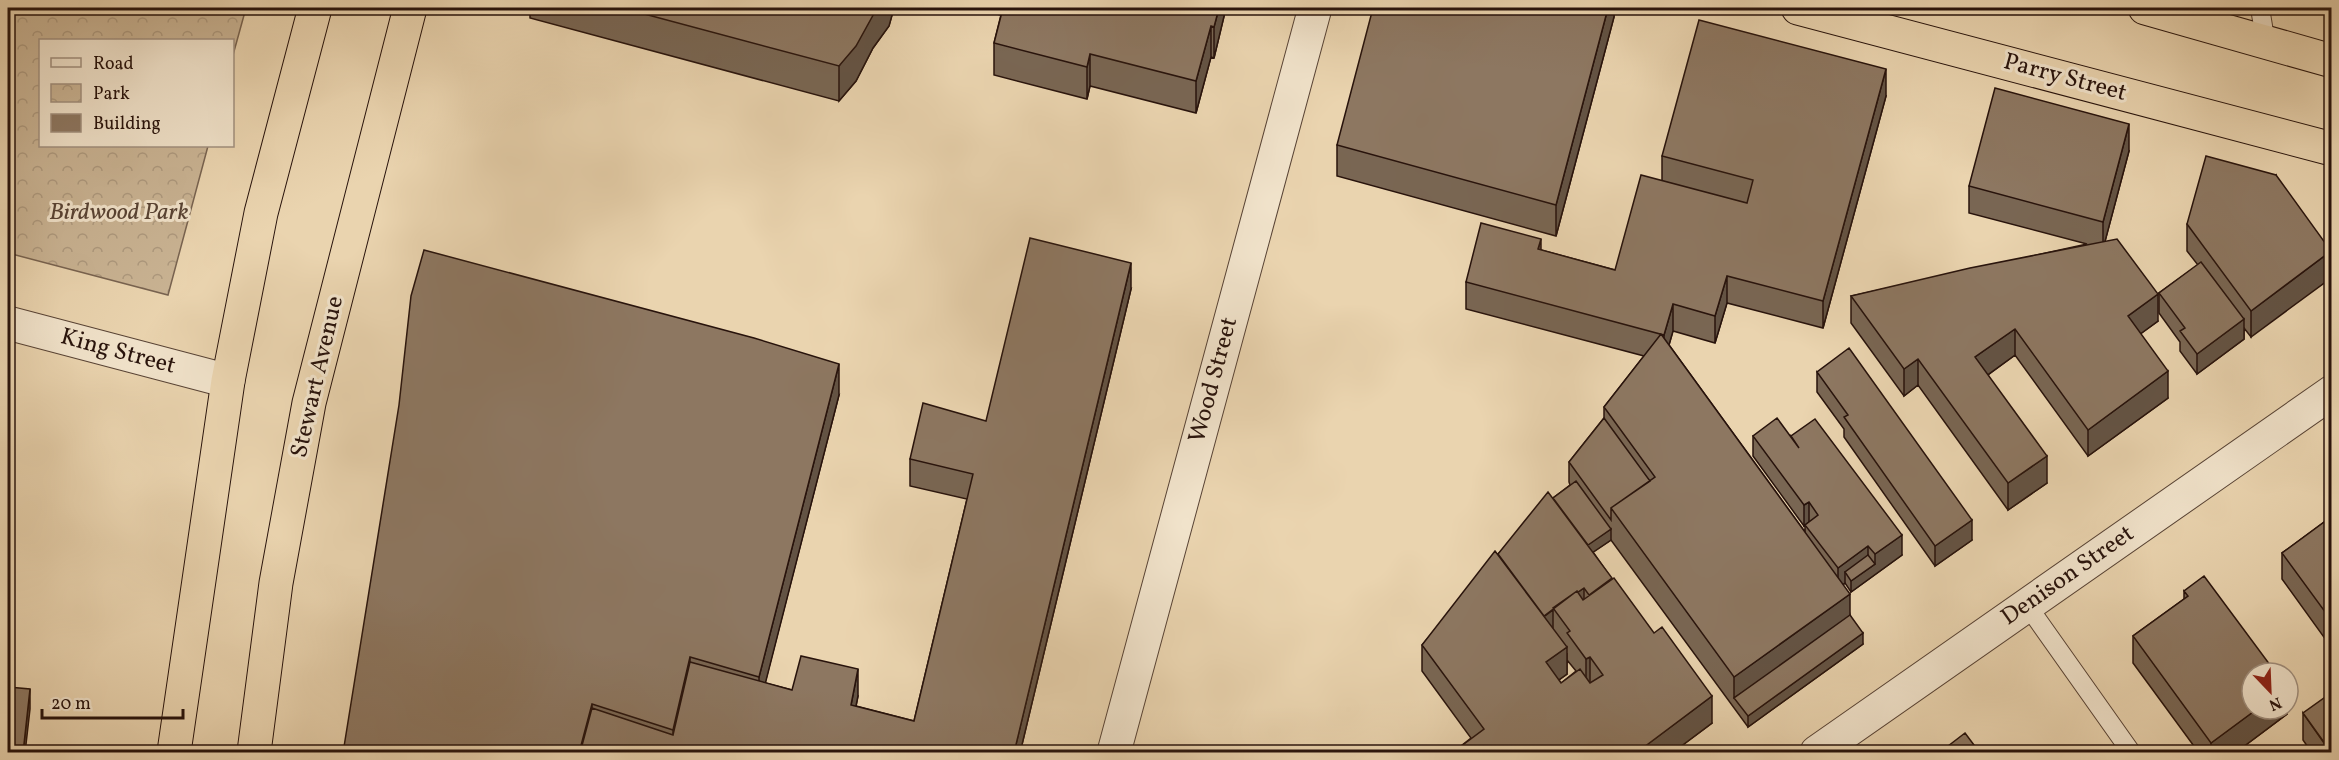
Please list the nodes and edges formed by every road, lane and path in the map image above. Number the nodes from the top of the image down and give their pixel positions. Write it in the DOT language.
graph roads {
  1 [pos="315,8"];
  2 [pos="410,8"];
  3 [pos="1315,8"];
  4 [pos="1798,8"];
  5 [pos="2145,8"];
  6 [pos="2260,8"];
  7 [pos="2276,46"];
  8 [pos="2331,61"];
  9 [pos="2331,74"];
  10 [pos="2331,149"];
  11 [pos="8,323"];
  12 [pos="228,381"];
  13 [pos="2326,392"];
  14 [pos="2027,605"];
  15 [pos="1819,752"];
  16 [pos="174,753"];
  17 [pos="255,753"];
  18 [pos="1114,753"];
  19 [pos="2131,753"];
  1 -- 12 [label="highway"];
  2 -- 17 [label="highway, Stewart Avenue"];
  3 -- 18 [label="street, Wood Street"];
  4 -- 10 [label="highway, Parry Street"];
  5 -- 7 [label="highway"];
  6 -- 7 [label="lane"];
  7 -- 8 [label="highway"];
  7 -- 9 [label="highway"];
  11 -- 12 [label="street, King Street"];
  12 -- 16 [label="highway"];
  13 -- 14 [label="street, Denison Street"];
  14 -- 15 [label="street, Denison Street"];
  14 -- 19 [label="lane"];
}
